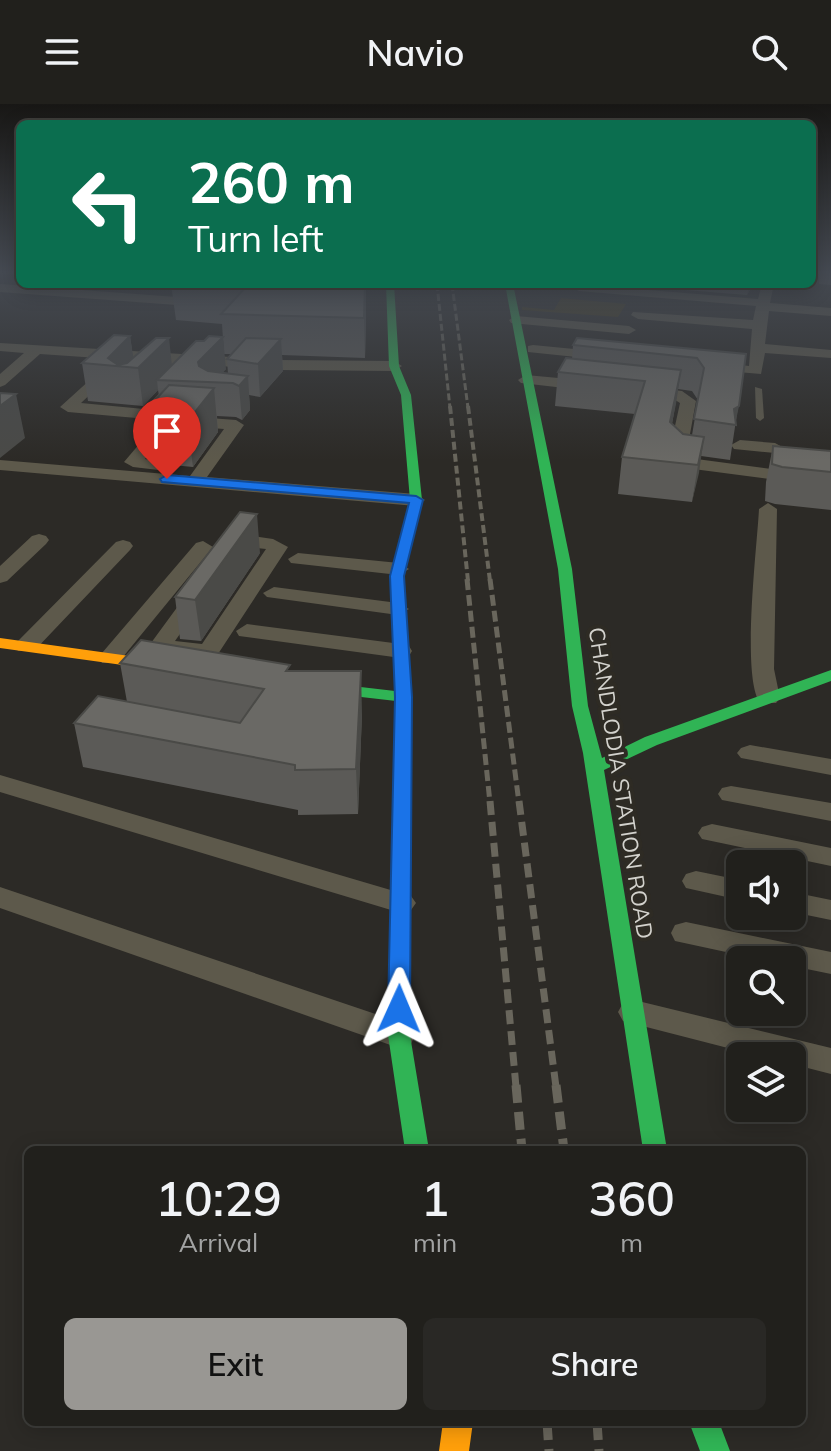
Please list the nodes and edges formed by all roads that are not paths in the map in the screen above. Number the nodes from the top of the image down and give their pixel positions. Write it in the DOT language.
graph roads {
  1 [pos="392,335"];
  2 [pos="518,335"];
  3 [pos="762,335"];
  4 [pos="0,347"];
  5 [pos="758,348"];
  6 [pos="533,349"];
  7 [pos="36,350"];
  8 [pos="831,354"];
  9 [pos="622,358"];
  10 [pos="159,362"];
  11 [pos="243,363"];
  12 [pos="697,365"];
  13 [pos="394,366"];
  14 [pos="756,371"];
  15 [pos="526,380"];
  16 [pos="0,382"];
  17 [pos="224,384"];
  18 [pos="135,386"];
  19 [pos="758,389"];
  20 [pos="760,418"];
  21 [pos="740,445"];
  22 [pos="779,453"];
  23 [pos="0,465"];
  24 [pos="199,476"];
  25 [pos="831,482"];
  26 [pos="416,500"];
  27 [pos="768,509"];
  28 [pos="39,540"];
  29 [pos="123,546"];
  30 [pos="203,547"];
  31 [pos="298,559"];
  32 [pos="399,569"];
  33 [pos="0,577"];
  34 [pos="274,593"];
  35 [pos="398,609"];
  36 [pos="247,631"];
  37 [pos="0,643"];
  38 [pos="26,646"];
  39 [pos="401,651"];
  40 [pos="154,654"];
  41 [pos="110,658"];
  42 [pos="193,670"];
  43 [pos="831,675"];
  44 [pos="297,685"];
  45 [pos="404,697"];
  46 [pos="768,698"];
  47 [pos="750,753"];
  48 [pos="831,767"];
  49 [pos="594,768"];
  50 [pos="0,783"];
  51 [pos="731,794"];
  52 [pos="831,812"];
  53 [pos="712,833"];
  54 [pos="831,857"];
  55 [pos="696,881"];
  56 [pos="726,887"];
  57 [pos="0,897"];
  58 [pos="401,903"];
  59 [pos="806,905"];
  60 [pos="831,910"];
  61 [pos="686,933"];
  62 [pos="831,963"];
  63 [pos="634,1012"];
  64 [pos="399,1035"];
  65 [pos="831,1061"];
  66 [pos="416,1146"];
  67 [pos="654,1146"];
  68 [pos="457,1426"];
  69 [pos="706,1426"];
  70 [pos="454,1451"];
  71 [pos="715,1451"];
  1 -- 13 [label="street"];
  2 -- 15 [label="street, CHANDLODIA STATION ROAD"];
  3 -- 5 [label="street"];
  4 -- 7 [label="street"];
  5 -- 8 [label="street"];
  5 -- 14 [label="street"];
  6 -- 9 [label="street"];
  7 -- 10 [label="street"];
  7 -- 16 [label="street"];
  10 -- 10 [label="street"];
  10 -- 11 [label="street"];
  10 -- 18 [label="street"];
  11 -- 13 [label="street"];
  11 -- 17 [label="street"];
  12 -- 14 [label="street"];
  13 -- 26 [label="street"];
  14 -- 19 [label="street"];
  15 -- 25 [label="street"];
  15 -- 49 [label="street, CHANDLODIA STATION ROAD"];
  19 -- 20 [label="lane"];
  21 -- 22 [label="street"];
  23 -- 24 [label="street"];
  24 -- 24 [label="street"];
  24 -- 26 [label="street"];
  26 -- 32 [label="street"];
  27 -- 46 [label="street"];
  28 -- 33 [label="street"];
  29 -- 38 [label="street"];
  30 -- 41 [label="street"];
  31 -- 32 [label="street"];
  32 -- 35 [label="street"];
  34 -- 35 [label="street"];
  35 -- 39 [label="street"];
  36 -- 39 [label="street"];
  37 -- 38 [label="street"];
  38 -- 41 [label="street"];
  39 -- 45 [label="street"];
  40 -- 40 [label="street"];
  40 -- 41 [label="street"];
  40 -- 42 [label="street"];
  43 -- 46 [label="street"];
  44 -- 45 [label="street"];
  45 -- 58 [label="street"];
  46 -- 49 [label="street"];
  47 -- 48 [label="street"];
  49 -- 63 [label="street, CHANDLODIA STATION ROAD"];
  50 -- 58 [label="street"];
  51 -- 52 [label="street"];
  53 -- 54 [label="street"];
  55 -- 56 [label="street"];
  57 -- 64 [label="street"];
  58 -- 64 [label="street"];
  59 -- 60 [label="street"];
  61 -- 62 [label="street"];
  63 -- 65 [label="street"];
  63 -- 67 [label="street, CHANDLODIA STATION ROAD"];
  64 -- 66 [label="street"];
  68 -- 70 [label="street"];
  69 -- 71 [label="street"];
}
